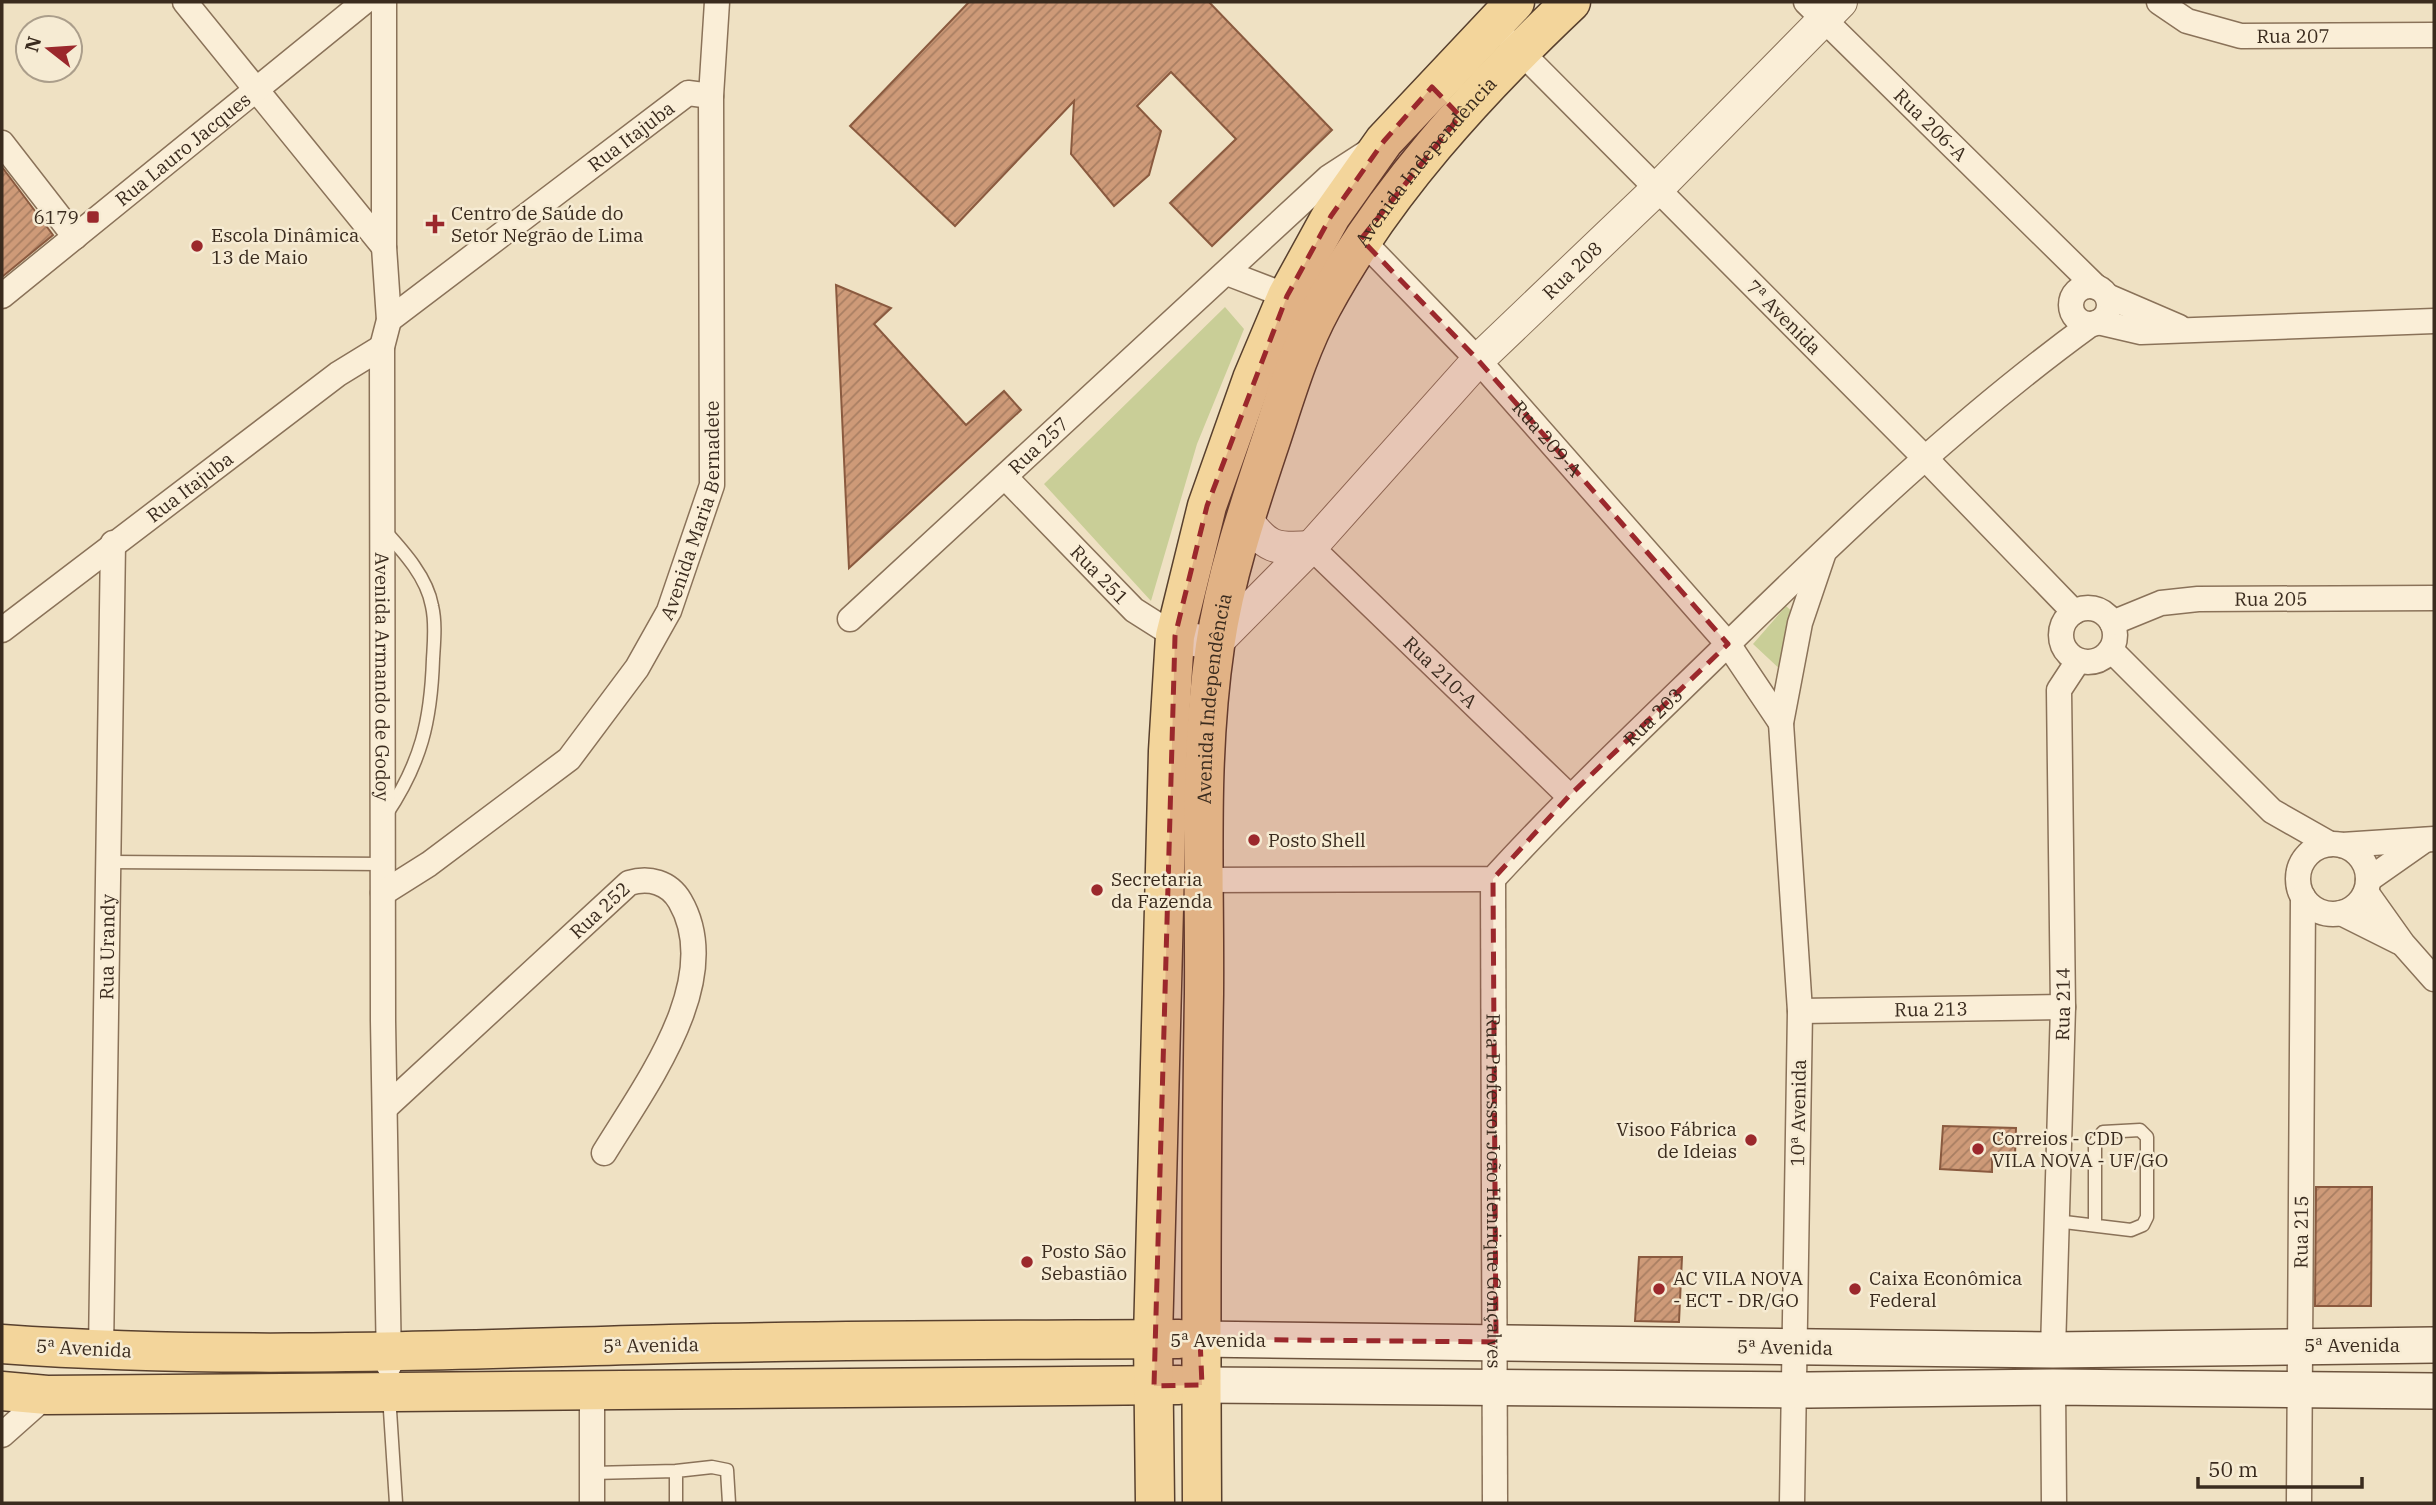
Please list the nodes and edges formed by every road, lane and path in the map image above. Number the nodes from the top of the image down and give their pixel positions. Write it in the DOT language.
graph roads {
  1 [pos="185,2"];
  2 [pos="365,2"];
  3 [pos="384,2"];
  4 [pos="718,2"];
  5 [pos="1571,2"];
  6 [pos="2158,2"];
  7 [pos="1823,8"];
  8 [pos="1510,26"];
  9 [pos="2434,35"];
  10 [pos="1432,87"];
  11 [pos="256,92"];
  12 [pos="710,96"];
  13 [pos="1460,116"];
  14 [pos="1384,141"];
  15 [pos="2,144"];
  16 [pos="1656,190"];
  17 [pos="75,237"];
  18 [pos="1361,239"];
  19 [pos="384,247"];
  20 [pos="1227,272"];
  21 [pos="2087,295"];
  22 [pos="2,296"];
  23 [pos="1287,296"];
  24 [pos="389,320"];
  25 [pos="2434,321"];
  26 [pos="2095,323"];
  27 [pos="2186,330"];
  28 [pos="382,347"];
  29 [pos="1478,360"];
  30 [pos="2032,367"];
  31 [pos="1924,457"];
  32 [pos="1005,477"];
  33 [pos="1245,519"];
  34 [pos="384,529"];
  35 [pos="113,543"];
  36 [pos="1311,547"];
  37 [pos="1825,548"];
  38 [pos="2434,598"];
  39 [pos="2074,612"];
  40 [pos="850,619"];
  41 [pos="2112,623"];
  42 [pos="2,630"];
  43 [pos="1175,636"];
  44 [pos="1215,644"];
  45 [pos="1728,644"];
  46 [pos="2111,650"];
  47 [pos="2078,661"];
  48 [pos="1781,723"];
  49 [pos="1569,796"];
  50 [pos="2272,811"];
  51 [pos="383,818"];
  52 [pos="2430,839"];
  53 [pos="2336,845"];
  54 [pos="110,862"];
  55 [pos="2302,863"];
  56 [pos="383,864"];
  57 [pos="1493,879"];
  58 [pos="1205,880"];
  59 [pos="2367,886"];
  60 [pos="383,893"];
  61 [pos="2303,897"];
  62 [pos="2336,914"];
  63 [pos="2403,944"];
  64 [pos="2302,959"];
  65 [pos="2434,979"];
  66 [pos="2063,1007"];
  67 [pos="1800,1011"];
  68 [pos="385,1108"];
  69 [pos="604,1153"];
  70 [pos="2056,1221"];
  71 [pos="2095,1225"];
  72 [pos="1153,1339"];
  73 [pos="1200,1339"];
  74 [pos="1496,1342"];
  75 [pos="2,1343"];
  76 [pos="2300,1345"];
  77 [pos="2434,1345"];
  78 [pos="1793,1347"];
  79 [pos="2053,1350"];
  80 [pos="101,1351"];
  81 [pos="388,1352"];
  82 [pos="1202,1385"];
  83 [pos="1154,1386"];
  84 [pos="1497,1387"];
  85 [pos="2053,1387"];
  86 [pos="1970,1388"];
  87 [pos="592,1389"];
  88 [pos="1794,1390"];
  89 [pos="2,1391"];
  90 [pos="389,1391"];
  91 [pos="2434,1391"];
  92 [pos="2299,1392"];
  93 [pos="47,1395"];
  94 [pos="2,1436"];
  95 [pos="676,1471"];
  96 [pos="592,1473"];
  97 [pos="397,1503"];
  98 [pos="592,1503"];
  99 [pos="676,1503"];
  100 [pos="729,1503"];
  101 [pos="1155,1503"];
  102 [pos="1202,1503"];
  103 [pos="1495,1503"];
  104 [pos="1792,1503"];
  105 [pos="2054,1503"];
  106 [pos="2299,1503"];
  1 -- 11 [label="street"];
  2 -- 11 [label="street, Rua Lauro Jacques"];
  3 -- 19 [label="street, Avenida Armando de Godoy"];
  4 -- 12 [label="street, Avenida Maria Bernadete"];
  5 -- 8 [label="main road, Avenida Independência"];
  6 -- 9 [label="street, Rua 207"];
  7 -- 16 [label="street, Rua 208"];
  7 -- 21 [label="street, Rua 206-A"];
  8 -- 10 [label="main road, Avenida Independência"];
  8 -- 13 [label="main road, Avenida Independência"];
  8 -- 16 [label="street, 7ª Avenida"];
  10 -- 13 [label="main road"];
  10 -- 14 [label="main road, Avenida Independência"];
  11 -- 17 [label="street, Rua Lauro Jacques"];
  11 -- 19 [label="street"];
  12 -- 24 [label="street, Rua Itajuba"];
  12 -- 60 [label="street, Avenida Maria Bernadete"];
  13 -- 18 [label="main road, Avenida Independência"];
  14 -- 20 [label="street, Rua 257"];
  14 -- 23 [label="main road, Avenida Independência"];
  15 -- 17 [label="street"];
  16 -- 29 [label="street, Rua 208"];
  16 -- 31 [label="street, 7ª Avenida"];
  17 -- 22 [label="street, Rua Lauro Jacques"];
  18 -- 29 [label="street, Rua 209-A"];
  18 -- 33 [label="main road, Avenida Independência"];
  19 -- 24 [label="street, Avenida Armando de Godoy"];
  20 -- 23 [label="street"];
  20 -- 32 [label="street, Rua 257"];
  21 -- 26 [label="street"];
  21 -- 27 [label="street"];
  21 -- 30 [label="street, Rua 203"];
  23 -- 43 [label="main road, Avenida Independência"];
  24 -- 28 [label="street, Avenida Armando de Godoy"];
  25 -- 27 [label="street"];
  26 -- 27 [label="street"];
  26 -- 30 [label="street, Rua 203"];
  28 -- 34 [label="street, Avenida Armando de Godoy"];
  28 -- 35 [label="street, Rua Itajuba"];
  29 -- 36 [label="street, Rua 208"];
  29 -- 45 [label="street, Rua 209-A"];
  30 -- 31 [label="street, Rua 203"];
  31 -- 37 [label="street, Rua 203"];
  31 -- 39 [label="street, 7ª Avenida"];
  32 -- 40 [label="street, Rua 257"];
  32 -- 43 [label="street, Rua 251"];
  33 -- 36 [label="street"];
  33 -- 44 [label="main road, Avenida Independência"];
  34 -- 51 [label="street, Avenida Armando de Godoy"];
  34 -- 51 [label="lane"];
  35 -- 42 [label="street, Rua Itajuba"];
  35 -- 54 [label="street, Rua Urandy"];
  36 -- 44 [label="street, Rua 208"];
  36 -- 49 [label="street, Rua 210-A"];
  37 -- 45 [label="street, Rua 203"];
  37 -- 48 [label="street, 10ª Avenida"];
  38 -- 41 [label="street, Rua 205"];
  39 -- 41 [label="street"];
  39 -- 47 [label="street"];
  41 -- 46 [label="street"];
  43 -- 44 [label="street, Rua 251"];
  43 -- 72 [label="main road, Avenida Independência"];
  44 -- 58 [label="main road, Avenida Independência"];
  45 -- 48 [label="street"];
  45 -- 49 [label="street, Rua 203"];
  46 -- 47 [label="street"];
  46 -- 50 [label="street"];
  47 -- 66 [label="street, Rua 214"];
  48 -- 67 [label="street, 10ª Avenida"];
  49 -- 57 [label="street, Rua 203"];
  50 -- 53 [label="street"];
  50 -- 55 [label="street"];
  51 -- 56 [label="street, Avenida Armando de Godoy"];
  52 -- 53 [label="street"];
  52 -- 59 [label="street"];
  53 -- 55 [label="street"];
  53 -- 59 [label="street"];
  54 -- 56 [label="lane"];
  54 -- 80 [label="street, Rua Urandy"];
  55 -- 61 [label="street"];
  56 -- 60 [label="street, Avenida Armando de Godoy"];
  57 -- 58 [label="street"];
  57 -- 74 [label="street, Rua Professor João Henrique Gonçalves"];
  58 -- 73 [label="main road, Avenida Independência"];
  59 -- 62 [label="street"];
  59 -- 63 [label="street"];
  60 -- 68 [label="street, Avenida Armando de Godoy"];
  61 -- 62 [label="street"];
  61 -- 64 [label="street, Rua 215"];
  62 -- 63 [label="street"];
  62 -- 64 [label="street"];
  63 -- 65 [label="street"];
  64 -- 76 [label="street, Rua 215"];
  66 -- 67 [label="street, Rua 213"];
  66 -- 70 [label="street, Rua 214"];
  67 -- 78 [label="street, 10ª Avenida"];
  68 -- 69 [label="street, Rua 252"];
  68 -- 81 [label="street, Avenida Armando de Godoy"];
  70 -- 71 [label="lane"];
  70 -- 79 [label="street, Rua 214"];
  71 -- 71 [label="lane"];
  72 -- 73 [label="main road, 5ª Avenida"];
  72 -- 81 [label="main road, 5ª Avenida"];
  72 -- 83 [label="main road, Avenida Independência"];
  73 -- 74 [label="main road, 5ª Avenida"];
  73 -- 82 [label="main road, Avenida Independência"];
  74 -- 78 [label="main road, 5ª Avenida"];
  74 -- 84 [label="street, Rua Professor João Henrique Gonçalves"];
  75 -- 80 [label="main road, 5ª Avenida"];
  76 -- 77 [label="main road, 5ª Avenida"];
  76 -- 79 [label="main road, 5ª Avenida"];
  76 -- 92 [label="street, Rua 215"];
  78 -- 79 [label="main road, 5ª Avenida"];
  78 -- 88 [label="street, 10ª Avenida"];
  79 -- 86 [label="main road"];
  80 -- 81 [label="main road, 5ª Avenida"];
  81 -- 90 [label="street, Avenida Armando de Godoy"];
  82 -- 83 [label="main road"];
  82 -- 84 [label="main road"];
  82 -- 102 [label="main road, Avenida Independência"];
  83 -- 87 [label="main road"];
  83 -- 101 [label="main road, Avenida Independência"];
  84 -- 88 [label="main road"];
  84 -- 103 [label="street, Rua Professor João Henrique Gonçalves"];
  85 -- 86 [label="main road"];
  85 -- 92 [label="main road"];
  85 -- 105 [label="street"];
  86 -- 88 [label="main road"];
  87 -- 90 [label="main road"];
  87 -- 96 [label="street"];
  88 -- 104 [label="street, 10ª Avenida"];
  89 -- 93 [label="main road"];
  90 -- 93 [label="main road"];
  90 -- 97 [label="lane"];
  91 -- 92 [label="main road"];
  92 -- 106 [label="street, Rua 215"];
  93 -- 94 [label="street"];
  95 -- 96 [label="lane"];
  95 -- 99 [label="lane"];
  95 -- 100 [label="lane"];
  96 -- 98 [label="street"];
}
